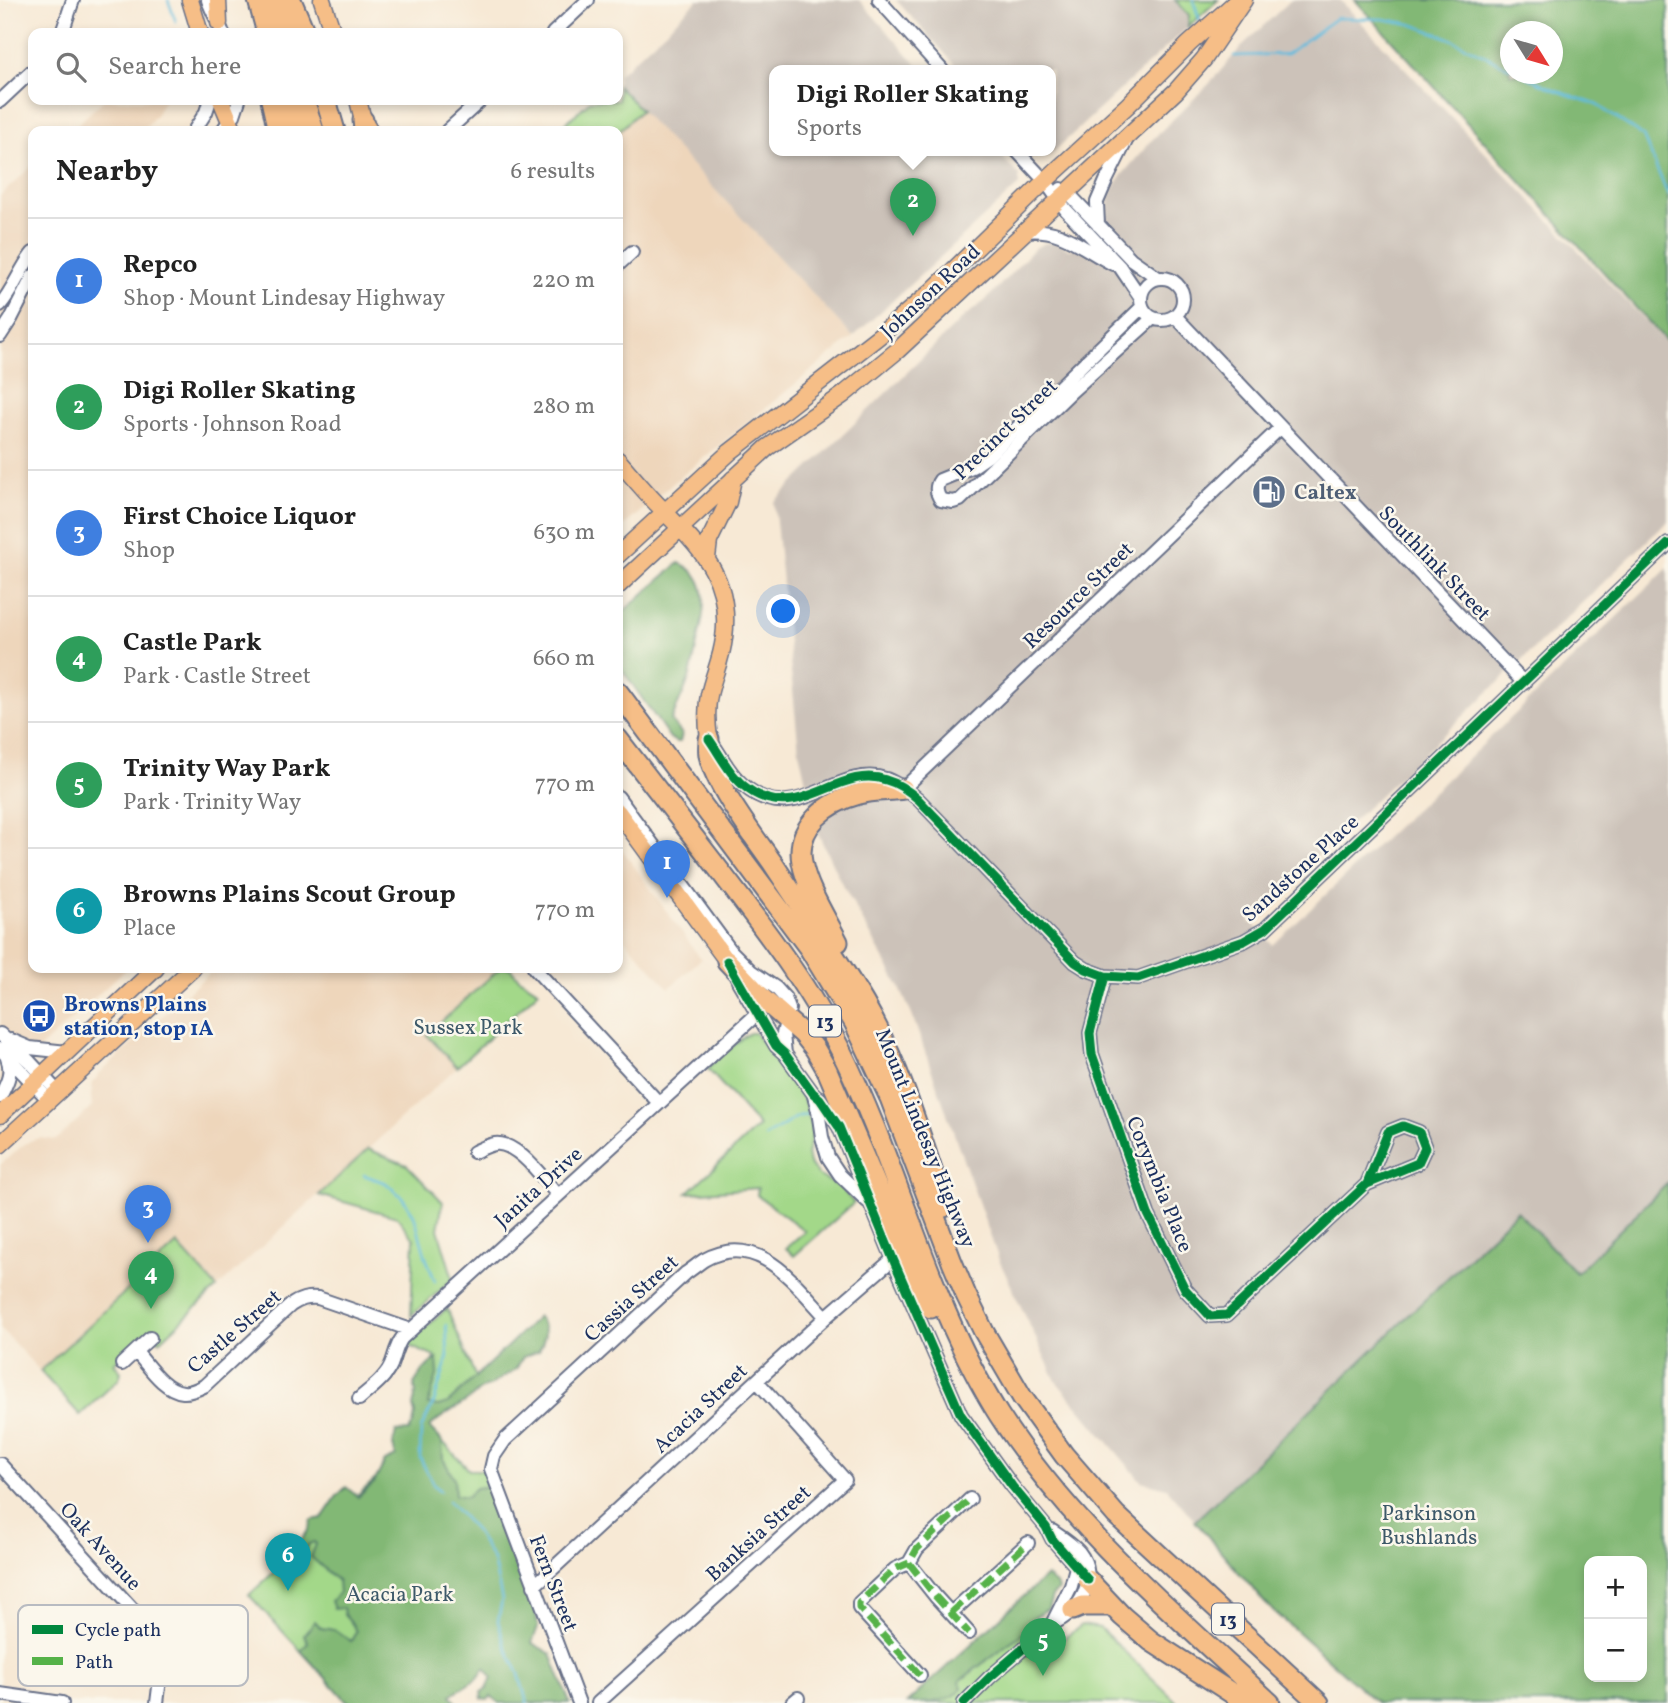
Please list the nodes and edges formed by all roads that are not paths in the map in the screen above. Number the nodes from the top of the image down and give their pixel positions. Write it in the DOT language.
graph roads {
  1 [pos="73,0"];
  2 [pos="190,0"];
  3 [pos="208,0"];
  4 [pos="218,0"];
  5 [pos="256,0"];
  6 [pos="276,0"];
  7 [pos="291,0"];
  8 [pos="322,0"];
  9 [pos="333,0"];
  10 [pos="588,0"];
  11 [pos="879,0"];
  12 [pos="1238,0"];
  13 [pos="1244,0"];
  14 [pos="63,28"];
  15 [pos="198,28"];
  16 [pos="221,28"];
  17 [pos="257,28"];
  18 [pos="265,28"];
  19 [pos="284,28"];
  20 [pos="303,28"];
  21 [pos="331,28"];
  22 [pos="341,28"];
  23 [pos="557,28"];
  24 [pos="938,65"];
  25 [pos="28,74"];
  26 [pos="0,101"];
  27 [pos="208,105"];
  28 [pos="222,105"];
  29 [pos="237,105"];
  30 [pos="272,105"];
  31 [pos="287,105"];
  32 [pos="306,105"];
  33 [pos="327,105"];
  34 [pos="352,105"];
  35 [pos="359,105"];
  36 [pos="476,105"];
  37 [pos="197,126"];
  38 [pos="228,126"];
  39 [pos="230,126"];
  40 [pos="277,126"];
  41 [pos="294,126"];
  42 [pos="312,126"];
  43 [pos="334,126"];
  44 [pos="362,126"];
  45 [pos="363,126"];
  46 [pos="452,126"];
  47 [pos="1130,134"];
  48 [pos="1022,156"];
  49 [pos="1045,181"];
  50 [pos="1063,197"];
  51 [pos="1098,225"];
  52 [pos="1026,231"];
  53 [pos="632,252"];
  54 [pos="28,259"];
  55 [pos="623,260"];
  56 [pos="1120,267"];
  57 [pos="1158,278"];
  58 [pos="28,286"];
  59 [pos="1141,302"];
  60 [pos="0,305"];
  61 [pos="1175,316"];
  62 [pos="1153,318"];
  63 [pos="0,336"];
  64 [pos="1111,347"];
  65 [pos="1280,428"];
  66 [pos="623,466"];
  67 [pos="733,479"];
  68 [pos="664,512"];
  69 [pos="680,527"];
  70 [pos="1668,544"];
  71 [pos="623,550"];
  72 [pos="707,558"];
  73 [pos="623,581"];
  74 [pos="1524,683"];
  75 [pos="623,699"];
  76 [pos="709,738"];
  77 [pos="623,745"];
  78 [pos="903,789"];
  79 [pos="623,804"];
  80 [pos="623,819"];
  81 [pos="727,961"];
  82 [pos="151,973"];
  83 [pos="188,973"];
  84 [pos="539,973"];
  85 [pos="1105,976"];
  86 [pos="864,1004"];
  87 [pos="757,1014"];
  88 [pos="786,1020"];
  89 [pos="2,1044"];
  90 [pos="67,1052"];
  91 [pos="785,1054"];
  92 [pos="38,1079"];
  93 [pos="813,1093"];
  94 [pos="53,1096"];
  95 [pos="0,1097"];
  96 [pos="659,1103"];
  97 [pos="0,1115"];
  98 [pos="0,1145"];
  99 [pos="848,1149"];
  100 [pos="474,1152"];
  101 [pos="834,1167"];
  102 [pos="1367,1184"];
  103 [pos="558,1195"];
  104 [pos="869,1204"];
  105 [pos="893,1259"];
  106 [pos="952,1262"];
  107 [pos="826,1317"];
  108 [pos="411,1331"];
  109 [pos="150,1338"];
  110 [pos="136,1352"];
  111 [pos="122,1364"];
  112 [pos="974,1373"];
  113 [pos="757,1381"];
  114 [pos="359,1399"];
  115 [pos="0,1464"];
  116 [pos="494,1475"];
  117 [pos="970,1499"];
  118 [pos="1028,1543"];
  119 [pos="909,1563"];
  120 [pos="1082,1574"];
  121 [pos="534,1586"];
  122 [pos="129,1605"];
  123 [pos="1112,1606"];
  124 [pos="1073,1611"];
  125 [pos="951,1613"];
  126 [pos="1052,1623"];
  127 [pos="969,1633"];
  128 [pos="920,1675"];
  129 [pos="0,1694"];
  130 [pos="61,1703"];
  131 [pos="579,1703"];
  132 [pos="598,1703"];
  133 [pos="964,1703"];
  134 [pos="1247,1703"];
  135 [pos="1270,1703"];
  136 [pos="1319,1703"];
  1 -- 14 [label="street"];
  2 -- 15 [label="main road"];
  3 -- 16 [label="street"];
  4 -- 16 [label="main road"];
  5 -- 17 [label="highway"];
  5 -- 18 [label="highway"];
  6 -- 19 [label="highway"];
  7 -- 20 [label="highway"];
  8 -- 21 [label="main road"];
  9 -- 22 [label="main road"];
  10 -- 23 [label="street"];
  11 -- 24 [label="street"];
  12 -- 49 [label="main road, Johnson Road"];
  13 -- 47 [label="main road, Johnson Road"];
  25 -- 26 [label="street"];
  27 -- 37 [label="street"];
  28 -- 38 [label="main road"];
  29 -- 39 [label="street"];
  30 -- 40 [label="highway"];
  31 -- 41 [label="highway"];
  32 -- 42 [label="highway"];
  33 -- 43 [label="highway"];
  34 -- 44 [label="main road"];
  35 -- 45 [label="main road"];
  36 -- 46 [label="street"];
  47 -- 50 [label="main road, Johnson Road"];
  47 -- 51 [label="street"];
  48 -- 49 [label="street"];
  49 -- 50 [label="street"];
  49 -- 68 [label="main road, Johnson Road"];
  50 -- 51 [label="street"];
  50 -- 52 [label="main road, Johnson Road"];
  50 -- 56 [label="street"];
  51 -- 57 [label="street"];
  52 -- 56 [label="street"];
  52 -- 67 [label="main road, Johnson Road"];
  53 -- 55 [label="street"];
  54 -- 60 [label="street"];
  56 -- 59 [label="street"];
  57 -- 59 [label="street"];
  57 -- 61 [label="street"];
  58 -- 63 [label="street"];
  59 -- 62 [label="street"];
  59 -- 64 [label="street, Precinct Street"];
  61 -- 62 [label="street"];
  61 -- 65 [label="street, Southlink Street"];
  62 -- 64 [label="street, Precinct Street"];
  64 -- 64 [label="street, Precinct Street"];
  65 -- 74 [label="street, Southlink Street"];
  65 -- 78 [label="street, Resource Street"];
  66 -- 68 [label="main road"];
  67 -- 69 [label="main road, Johnson Road"];
  67 -- 72 [label="main road"];
  68 -- 69 [label="main road"];
  68 -- 71 [label="main road, Johnson Road"];
  69 -- 72 [label="main road"];
  69 -- 73 [label="main road, Johnson Road"];
  70 -- 74 [label="street, Sandstone Place"];
  72 -- 76 [label="main road"];
  74 -- 85 [label="street, Sandstone Place"];
  75 -- 106 [label="highway, Mount Lindesay Highway / 13"];
  76 -- 78 [label="street, Sandstone Place"];
  76 -- 86 [label="highway"];
  77 -- 112 [label="highway, Mount Lindesay Highway / 13"];
  78 -- 85 [label="street, Sandstone Place"];
  78 -- 86 [label="highway"];
  79 -- 88 [label="street"];
  80 -- 81 [label="main road"];
  81 -- 87 [label="street"];
  81 -- 88 [label="highway"];
  82 -- 90 [label="main road"];
  83 -- 94 [label="main road"];
  84 -- 96 [label="street"];
  85 -- 102 [label="street, Corymbia Place"];
  86 -- 106 [label="highway"];
  87 -- 91 [label="street"];
  87 -- 96 [label="street, Janita Drive"];
  88 -- 91 [label="street"];
  88 -- 112 [label="highway"];
  89 -- 90 [label="street"];
  89 -- 92 [label="street"];
  89 -- 95 [label="street"];
  90 -- 92 [label="main road"];
  91 -- 93 [label="street"];
  92 -- 94 [label="street"];
  92 -- 97 [label="main road"];
  93 -- 99 [label="street"];
  93 -- 101 [label="street"];
  94 -- 98 [label="main road"];
  96 -- 103 [label="street, Janita Drive"];
  99 -- 101 [label="street"];
  99 -- 104 [label="street"];
  100 -- 103 [label="street"];
  101 -- 104 [label="street"];
  102 -- 102 [label="street, Corymbia Place"];
  103 -- 108 [label="street, Janita Drive"];
  104 -- 105 [label="street"];
  105 -- 107 [label="street, Acacia Street"];
  105 -- 120 [label="street"];
  106 -- 136 [label="highway, Mount Lindesay Highway / 13"];
  107 -- 113 [label="street, Acacia Street"];
  107 -- 116 [label="street, Cassia Street"];
  108 -- 110 [label="street, Castle Street"];
  108 -- 114 [label="street, Janita Drive"];
  109 -- 110 [label="street"];
  110 -- 111 [label="street"];
  112 -- 135 [label="highway, Mount Lindesay Highway / 13"];
  113 -- 121 [label="street, Acacia Street"];
  113 -- 132 [label="street, Banksia Street"];
  115 -- 122 [label="street, Oak Avenue"];
  116 -- 121 [label="street, Fern Street"];
  117 -- 119 [label="street"];
  118 -- 125 [label="street"];
  119 -- 125 [label="street"];
  119 -- 128 [label="street"];
  120 -- 123 [label="highway"];
  120 -- 124 [label="street"];
  120 -- 126 [label="street"];
  121 -- 131 [label="street, Fern Street"];
  123 -- 124 [label="highway"];
  123 -- 134 [label="highway"];
  124 -- 126 [label="street"];
  125 -- 127 [label="street"];
  126 -- 133 [label="street"];
  129 -- 130 [label="street"];
}
